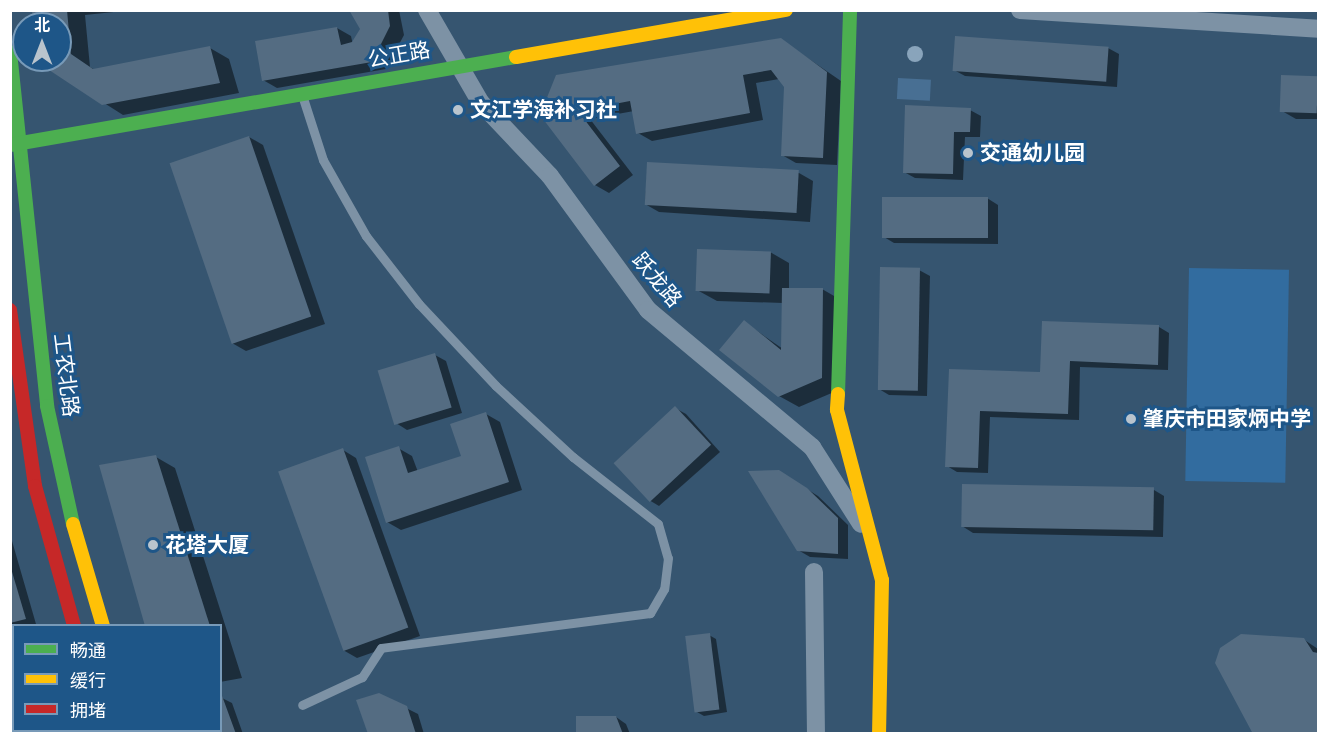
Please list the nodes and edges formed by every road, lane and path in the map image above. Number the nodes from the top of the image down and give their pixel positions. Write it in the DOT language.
graph roads {
  1 [pos="427,10"];
  2 [pos="786,10"];
  3 [pos="850,10"];
  4 [pos="1020,10"];
  5 [pos="1236,17"];
  6 [pos="1318,29"];
  7 [pos="10,52"];
  8 [pos="457,68"];
  9 [pos="302,95"];
  10 [pos="15,145"];
  11 [pos="10,310"];
  12 [pos="877,554"];
  13 [pos="814,572"];
  14 [pos="73,624"];
  15 [pos="102,624"];
  16 [pos="302,705"];
  17 [pos="816,734"];
  18 [pos="879,734"];
  1 -- 8 [label="street, 跃龙路"];
  2 -- 8 [label="street, 公正路"];
  3 -- 12 [label="street"];
  4 -- 5 [label="street"];
  5 -- 6 [label="street"];
  7 -- 10 [label="street, 工农北路"];
  8 -- 9 [label="street, 公正路"];
  8 -- 12 [label="street, 跃龙路"];
  9 -- 10 [label="street, 公正路"];
  9 -- 16 [label="lane"];
  10 -- 15 [label="street, 工农北路"];
  11 -- 14 [label="street"];
  12 -- 18 [label="street"];
  13 -- 17 [label="street"];
}
